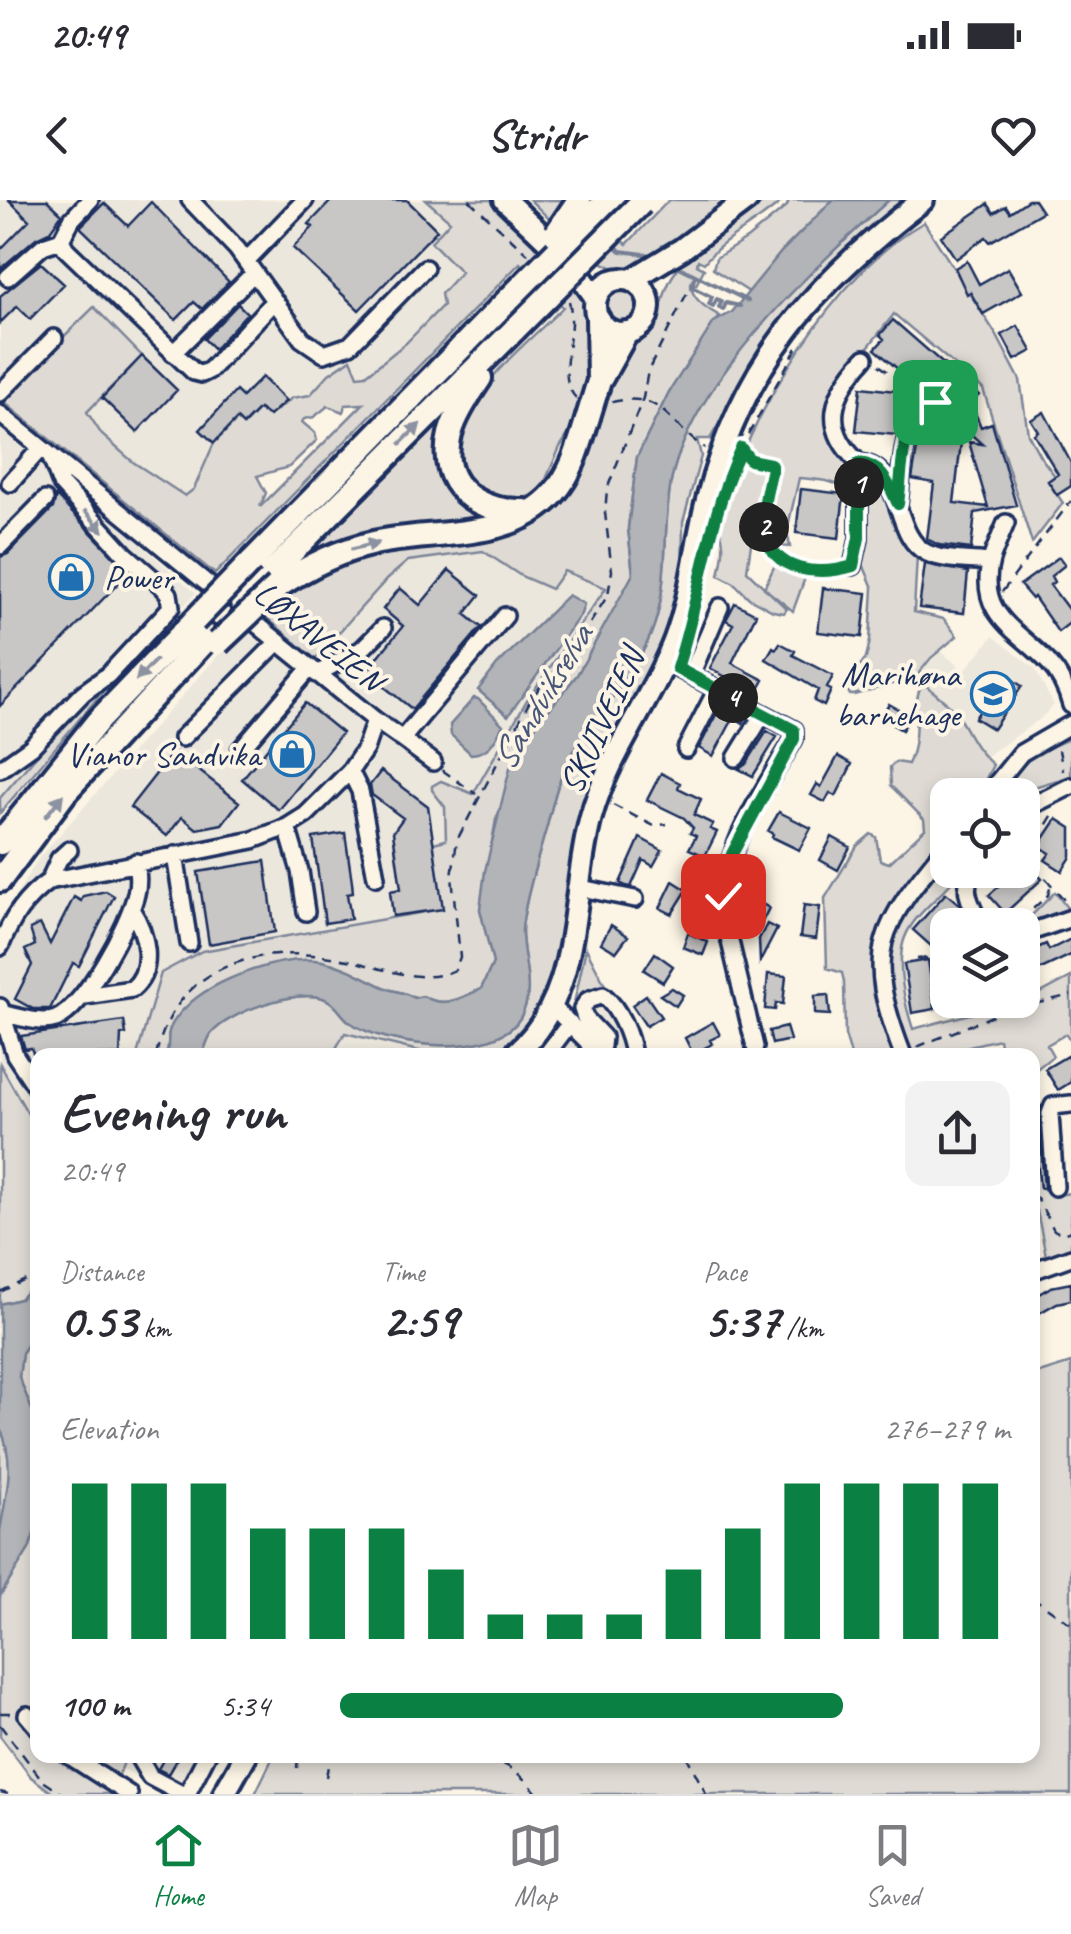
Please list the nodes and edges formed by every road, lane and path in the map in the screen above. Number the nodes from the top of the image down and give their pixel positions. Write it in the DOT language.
graph roads {
  1 [pos="90,200"];
  2 [pos="190,200"];
  3 [pos="305,200"];
  4 [pos="469,200"];
  5 [pos="505,200"];
  6 [pos="521,200"];
  7 [pos="579,200"];
  8 [pos="607,200"];
  9 [pos="747,200"];
  10 [pos="923,200"];
  11 [pos="643,202"];
  12 [pos="60,240"];
  13 [pos="529,254"];
  14 [pos="250,267"];
  15 [pos="425,268"];
  16 [pos="656,275"];
  17 [pos="8,278"];
  18 [pos="623,280"];
  19 [pos="688,291"];
  20 [pos="274,302"];
  21 [pos="649,302"];
  22 [pos="597,309"];
  23 [pos="494,312"];
  24 [pos="511,333"];
  25 [pos="626,333"];
  26 [pos="805,336"];
  27 [pos="54,338"];
  28 [pos="173,353"];
  29 [pos="865,358"];
  30 [pos="599,381"];
  31 [pos="0,393"];
  32 [pos="643,398"];
  33 [pos="932,402"];
  34 [pos="0,414"];
  35 [pos="375,434"];
  36 [pos="741,448"];
  37 [pos="706,449"];
  38 [pos="45,451"];
  39 [pos="734,463"];
  40 [pos="859,463"];
  41 [pos="363,481"];
  42 [pos="10,483"];
  43 [pos="45,500"];
  44 [pos="1071,501"];
  45 [pos="898,504"];
  46 [pos="537,508"];
  47 [pos="332,513"];
  48 [pos="1006,524"];
  49 [pos="282,530"];
  50 [pos="0,546"];
  51 [pos="172,554"];
  52 [pos="990,562"];
  53 [pos="853,566"];
  54 [pos="265,576"];
  55 [pos="152,578"];
  56 [pos="992,605"];
  57 [pos="720,606"];
  58 [pos="506,616"];
  59 [pos="383,628"];
  60 [pos="207,634"];
  61 [pos="278,642"];
  62 [pos="666,662"];
  63 [pos="313,671"];
  64 [pos="691,675"];
  65 [pos="717,690"];
  66 [pos="1071,705"];
  67 [pos="763,714"];
  68 [pos="375,720"];
  69 [pos="1063,728"];
  70 [pos="106,729"];
  71 [pos="182,738"];
  72 [pos="402,739"];
  73 [pos="686,749"];
  74 [pos="240,750"];
  75 [pos="736,758"];
  76 [pos="433,762"];
  77 [pos="1,765"];
  78 [pos="350,771"];
  79 [pos="1002,778"];
  80 [pos="1071,786"];
  81 [pos="1052,795"];
  82 [pos="479,796"];
  83 [pos="1040,800"];
  84 [pos="605,813"];
  85 [pos="667,824"];
  86 [pos="0,825"];
  87 [pos="287,828"];
  88 [pos="1040,838"];
  89 [pos="0,842"];
  90 [pos="69,850"];
  91 [pos="176,855"];
  92 [pos="136,862"];
  93 [pos="930,866"];
  94 [pos="1040,869"];
  95 [pos="376,877"];
  96 [pos="0,880"];
  97 [pos="49,881"];
  98 [pos="1052,882"];
  99 [pos="576,888"];
  100 [pos="635,898"];
  101 [pos="1034,908"];
  102 [pos="1071,908"];
  103 [pos="131,909"];
  104 [pos="306,912"];
  105 [pos="1071,918"];
  106 [pos="1040,929"];
  107 [pos="189,943"];
  108 [pos="0,947"];
  109 [pos="916,959"];
  110 [pos="930,960"];
  111 [pos="1071,995"];
  112 [pos="86,996"];
  113 [pos="553,1007"];
  114 [pos="1,1010"];
  115 [pos="570,1023"];
  116 [pos="756,1047"];
  117 [pos="159,1048"];
  118 [pos="521,1048"];
  119 [pos="551,1048"];
  120 [pos="588,1048"];
  121 [pos="599,1048"];
  122 [pos="632,1048"];
  123 [pos="902,1048"];
  124 [pos="917,1048"];
  125 [pos="30,1078"];
  126 [pos="1071,1104"];
  127 [pos="1055,1187"];
  128 [pos="1040,1204"];
  129 [pos="1071,1231"];
  130 [pos="1071,1257"];
  131 [pos="1040,1268"];
  132 [pos="30,1278"];
  133 [pos="0,1292"];
  134 [pos="1040,1603"];
  135 [pos="1071,1624"];
  136 [pos="0,1725"];
  137 [pos="81,1763"];
  138 [pos="142,1763"];
  139 [pos="202,1763"];
  140 [pos="241,1763"];
  141 [pos="297,1763"];
  142 [pos="329,1763"];
  143 [pos="506,1763"];
  144 [pos="690,1763"];
  145 [pos="296,1768"];
  146 [pos="326,1777"];
  147 [pos="54,1792"];
  148 [pos="63,1794"];
  149 [pos="129,1794"];
  150 [pos="185,1794"];
  151 [pos="224,1794"];
  152 [pos="538,1794"];
  153 [pos="706,1794"];
  1 -- 12 [label="street"];
  2 -- 14 [label="street"];
  3 -- 14 [label="street"];
  4 -- 13 [label="path"];
  5 -- 22 [label="main road"];
  6 -- 18 [label="main road"];
  7 -- 23 [label="highway, bridge"];
  8 -- 23 [label="highway, bridge"];
  9 -- 16 [label="main road"];
  10 -- 62 [label="main road, SKUIVEIEN"];
  11 -- 24 [label="highway, bridge"];
  12 -- 17 [label="street"];
  12 -- 28 [label="street"];
  14 -- 20 [label="street"];
  14 -- 28 [label="street"];
  15 -- 20 [label="street"];
  16 -- 18 [label="main road"];
  16 -- 21 [label="main road"];
  18 -- 21 [label="main road"];
  18 -- 22 [label="main road"];
  19 -- 32 [label="path"];
  20 -- 28 [label="street"];
  21 -- 25 [label="main road"];
  22 -- 25 [label="main road"];
  22 -- 30 [label="highway"];
  23 -- 35 [label="highway"];
  41 -- 24 [label="highway, one-way"];
  24 -- 46 [label="highway"];
  25 -- 30 [label="highway"];
  26 -- 36 [label="path"];
  27 -- 31 [label="street"];
  29 -- 33 [label="path"];
  29 -- 40 [label="street"];
  30 -- 46 [label="highway, bridge"];
  32 -- 37 [label="path"];
  32 -- 82 [label="path"];
  33 -- 45 [label="street"];
  34 -- 38 [label="street, LØXAVEIEN"];
  35 -- 41 [label="street"];
  35 -- 49 [label="highway"];
  36 -- 39 [label="path"];
  36 -- 53 [label="path"];
  38 -- 42 [label="street"];
  38 -- 51 [label="street, LØXAVEIEN"];
  38 -- 55 [label="street, one-way"];
  40 -- 45 [label="street"];
  40 -- 53 [label="street"];
  41 -- 47 [label="highway"];
  43 -- 50 [label="street"];
  44 -- 56 [label="path"];
  45 -- 52 [label="street"];
  54 -- 46 [label="highway, one-way"];
  47 -- 49 [label="street"];
  47 -- 54 [label="highway"];
  48 -- 52 [label="street"];
  49 -- 54 [label="highway"];
  51 -- 55 [label="street"];
  51 -- 61 [label="street, LØXAVEIEN"];
  52 -- 56 [label="street"];
  54 -- 60 [label="highway, bridge"];
  54 -- 60 [label="highway, bridge"];
  55 -- 77 [label="street"];
  56 -- 66 [label="street"];
  57 -- 64 [label="street"];
  58 -- 72 [label="street"];
  59 -- 63 [label="street"];
  60 -- 70 [label="highway"];
  60 -- 70 [label="highway"];
  61 -- 63 [label="street, LØXAVEIEN"];
  61 -- 71 [label="street"];
  62 -- 64 [label="street"];
  62 -- 99 [label="main road, SKUIVEIEN"];
  63 -- 68 [label="street, LØXAVEIEN"];
  63 -- 74 [label="street"];
  64 -- 65 [label="street"];
  65 -- 67 [label="street"];
  65 -- 73 [label="street"];
  67 -- 75 [label="street"];
  67 -- 116 [label="street"];
  68 -- 72 [label="street"];
  68 -- 78 [label="street, LØXAVEIEN"];
  69 -- 79 [label="street"];
  69 -- 80 [label="path"];
  70 -- 86 [label="highway"];
  70 -- 89 [label="highway"];
  96 -- 70 [label="highway, one-way"];
  72 -- 76 [label="street"];
  76 -- 82 [label="path"];
  78 -- 87 [label="street, LØXAVEIEN"];
  78 -- 95 [label="street"];
  80 -- 81 [label="street"];
  81 -- 83 [label="street"];
  81 -- 88 [label="path"];
  82 -- 117 [label="path"];
  84 -- 85 [label="path"];
  87 -- 91 [label="street, LØXAVEIEN"];
  87 -- 104 [label="street"];
  90 -- 97 [label="street"];
  91 -- 92 [label="street, LØXAVEIEN"];
  91 -- 107 [label="street"];
  92 -- 97 [label="street, LØXAVEIEN"];
  92 -- 103 [label="street"];
  93 -- 123 [label="street"];
  94 -- 98 [label="path"];
  97 -- 108 [label="street"];
  98 -- 101 [label="path"];
  98 -- 102 [label="path"];
  99 -- 100 [label="street"];
  99 -- 113 [label="main road, SKUIVEIEN"];
  103 -- 112 [label="street"];
  103 -- 112 [label="street"];
  105 -- 106 [label="street"];
  109 -- 110 [label="path"];
  111 -- 124 [label="path"];
  112 -- 114 [label="street"];
  113 -- 115 [label="street"];
  113 -- 118 [label="main road, SKUIVEIEN"];
  114 -- 125 [label="street"];
  115 -- 119 [label="street"];
  115 -- 120 [label="street"];
  121 -- 122 [label="street"];
  126 -- 127 [label="street"];
  128 -- 129 [label="path"];
  130 -- 131 [label="street"];
  132 -- 133 [label="path"];
  134 -- 135 [label="path"];
  136 -- 147 [label="path"];
  137 -- 149 [label="street"];
  138 -- 150 [label="street"];
  139 -- 150 [label="street"];
  140 -- 151 [label="main road"];
  141 -- 145 [label="path"];
  142 -- 146 [label="path"];
  143 -- 152 [label="path"];
  144 -- 153 [label="path"];
  147 -- 148 [label="path"];
}
